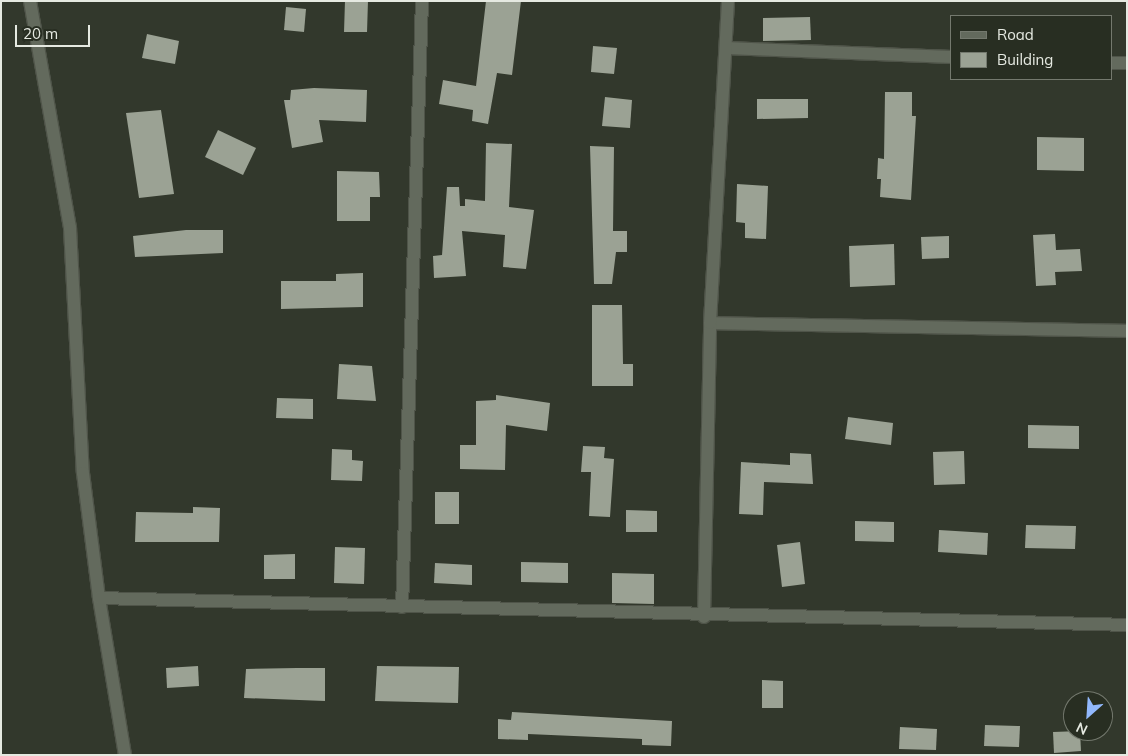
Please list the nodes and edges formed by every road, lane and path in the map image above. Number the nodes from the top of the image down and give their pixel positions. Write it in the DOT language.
graph roads {
  1 [pos="30,1"];
  2 [pos="422,1"];
  3 [pos="728,1"];
  4 [pos="726,48"];
  5 [pos="950,56"];
  6 [pos="1113,63"];
  7 [pos="1127,63"];
  8 [pos="710,322"];
  9 [pos="1127,331"];
  10 [pos="100,598"];
  11 [pos="402,608"];
  12 [pos="704,617"];
  13 [pos="1127,625"];
  14 [pos="125,755"];
  1 -- 10 [label="street"];
  2 -- 11 [label="street"];
  3 -- 4 [label="street"];
  4 -- 5 [label="street"];
  4 -- 8 [label="street"];
  6 -- 7 [label="street"];
  8 -- 9 [label="street"];
  8 -- 12 [label="street"];
  10 -- 11 [label="street"];
  10 -- 14 [label="street"];
  11 -- 12 [label="street"];
  12 -- 13 [label="street"];
}
